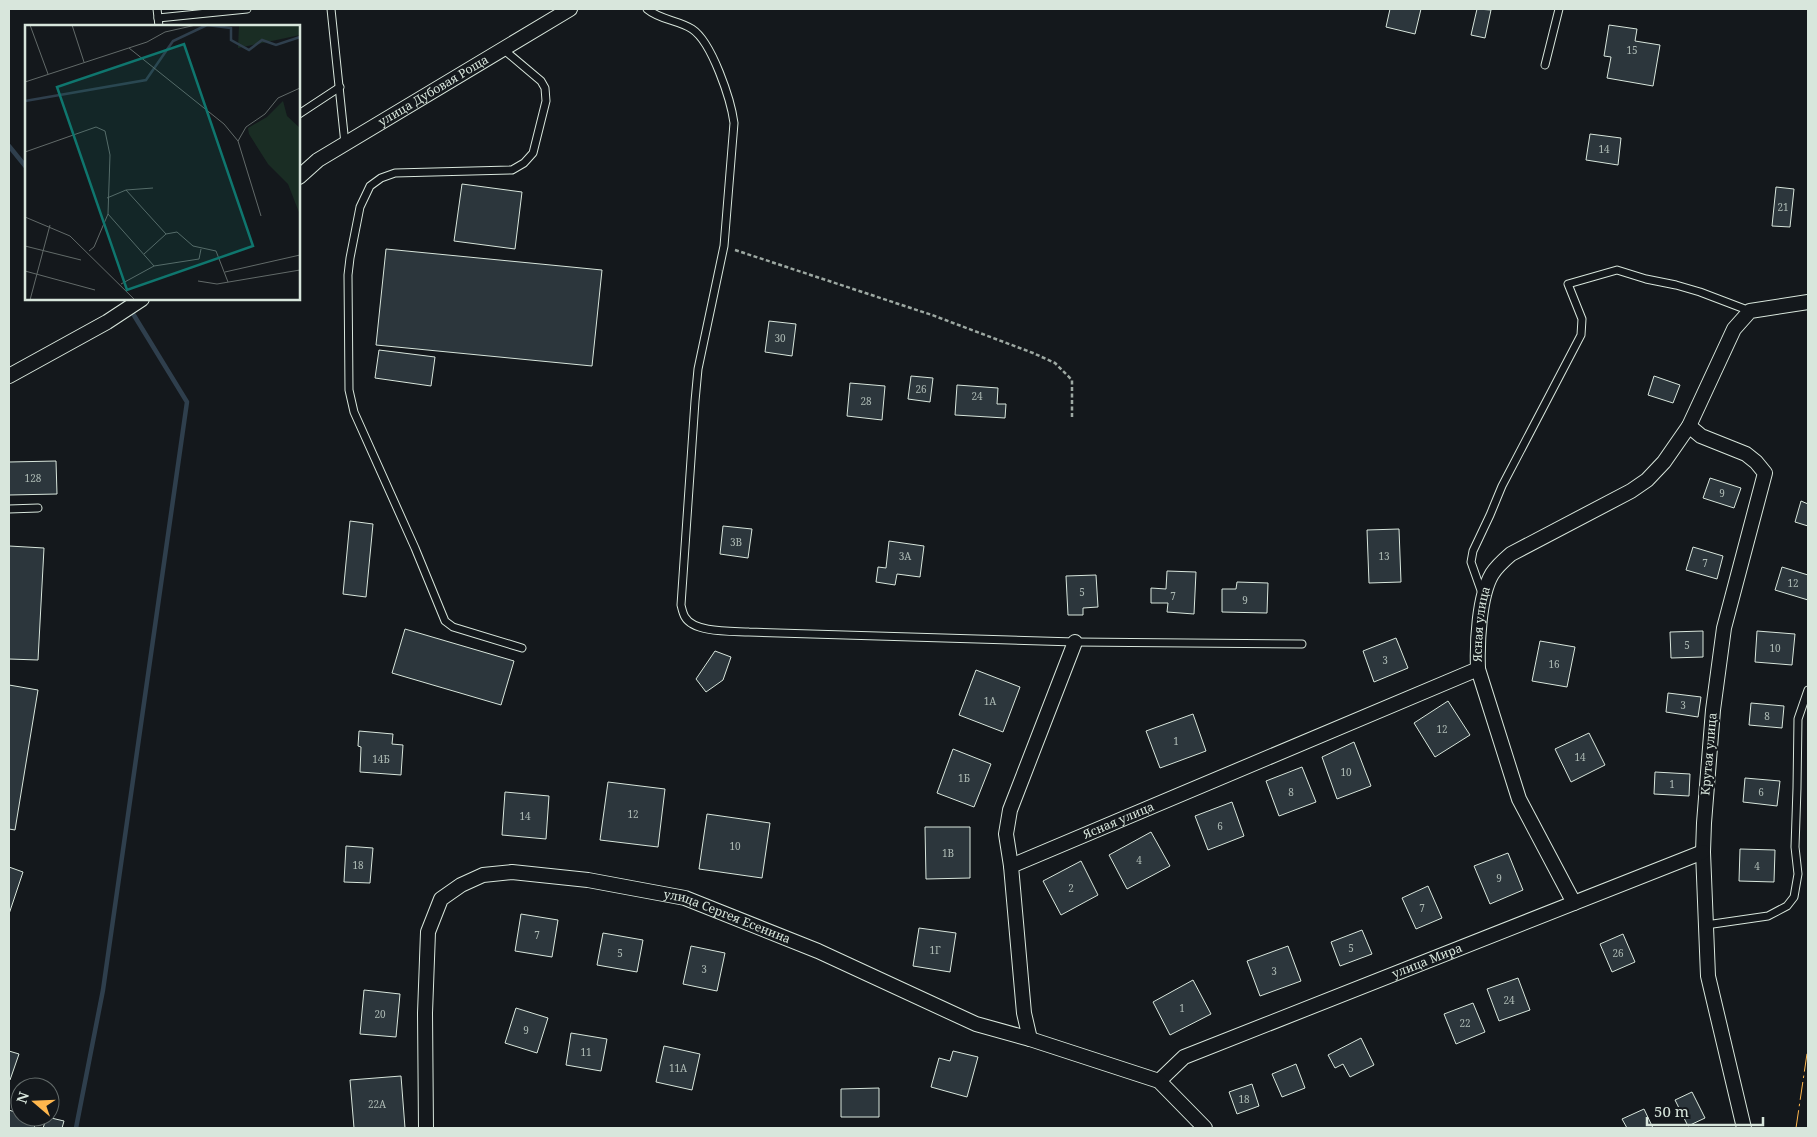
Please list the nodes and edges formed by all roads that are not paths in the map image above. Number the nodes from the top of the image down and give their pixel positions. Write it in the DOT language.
graph roads {
  1 [pos="157,9"];
  2 [pos="246,9"];
  3 [pos="331,9"];
  4 [pos="570,9"];
  5 [pos="647,9"];
  6 [pos="1558,9"];
  7 [pos="159,22"];
  8 [pos="503,49"];
  9 [pos="1545,65"];
  10 [pos="340,87"];
  11 [pos="300,113"];
  12 [pos="345,144"];
  13 [pos="300,176"];
  14 [pos="140,300"];
  15 [pos="1808,302"];
  16 [pos="1750,311"];
  17 [pos="9,376"];
  18 [pos="1689,426"];
  19 [pos="9,508"];
  20 [pos="38,508"];
  21 [pos="1484,598"];
  22 [pos="1075,642"];
  23 [pos="1302,644"];
  24 [pos="522,648"];
  25 [pos="1478,669"];
  26 [pos="1808,690"];
  27 [pos="1703,852"];
  28 [pos="1011,866"];
  29 [pos="1574,903"];
  30 [pos="1706,925"];
  31 [pos="1030,1039"];
  32 [pos="1159,1081"];
  33 [pos="426,1128"];
  34 [pos="1205,1128"];
  35 [pos="1744,1128"];
  1 -- 7 [label="lane"];
  2 -- 7 [label="lane"];
  3 -- 10 [label="lane"];
  4 -- 8 [label="street, улица Дубовая Роща"];
  5 -- 22 [label="lane"];
  6 -- 9 [label="lane"];
  8 -- 12 [label="street, улица Дубовая Роща"];
  8 -- 24 [label="lane"];
  10 -- 11 [label="lane"];
  10 -- 12 [label="lane"];
  12 -- 13 [label="street, улица Дубовая Роща"];
  14 -- 17 [label="street"];
  15 -- 16 [label="street"];
  16 -- 18 [label="street, Ясная улица"];
  16 -- 21 [label="lane"];
  18 -- 21 [label="street, Ясная улица"];
  18 -- 27 [label="street, Крутая улица"];
  19 -- 20 [label="lane"];
  21 -- 25 [label="street, Ясная улица"];
  22 -- 23 [label="lane"];
  22 -- 28 [label="street"];
  25 -- 28 [label="street, Ясная улица"];
  25 -- 29 [label="street"];
  26 -- 30 [label="lane"];
  27 -- 29 [label="street, улица Мира"];
  27 -- 30 [label="street, Крутая улица"];
  28 -- 31 [label="street"];
  29 -- 32 [label="street, улица Мира"];
  30 -- 35 [label="street, Крутая улица"];
  31 -- 32 [label="street, улица Сергея Есенина"];
  31 -- 33 [label="street, улица Сергея Есенина"];
  32 -- 34 [label="street, улица Сергея Есенина"];
}
